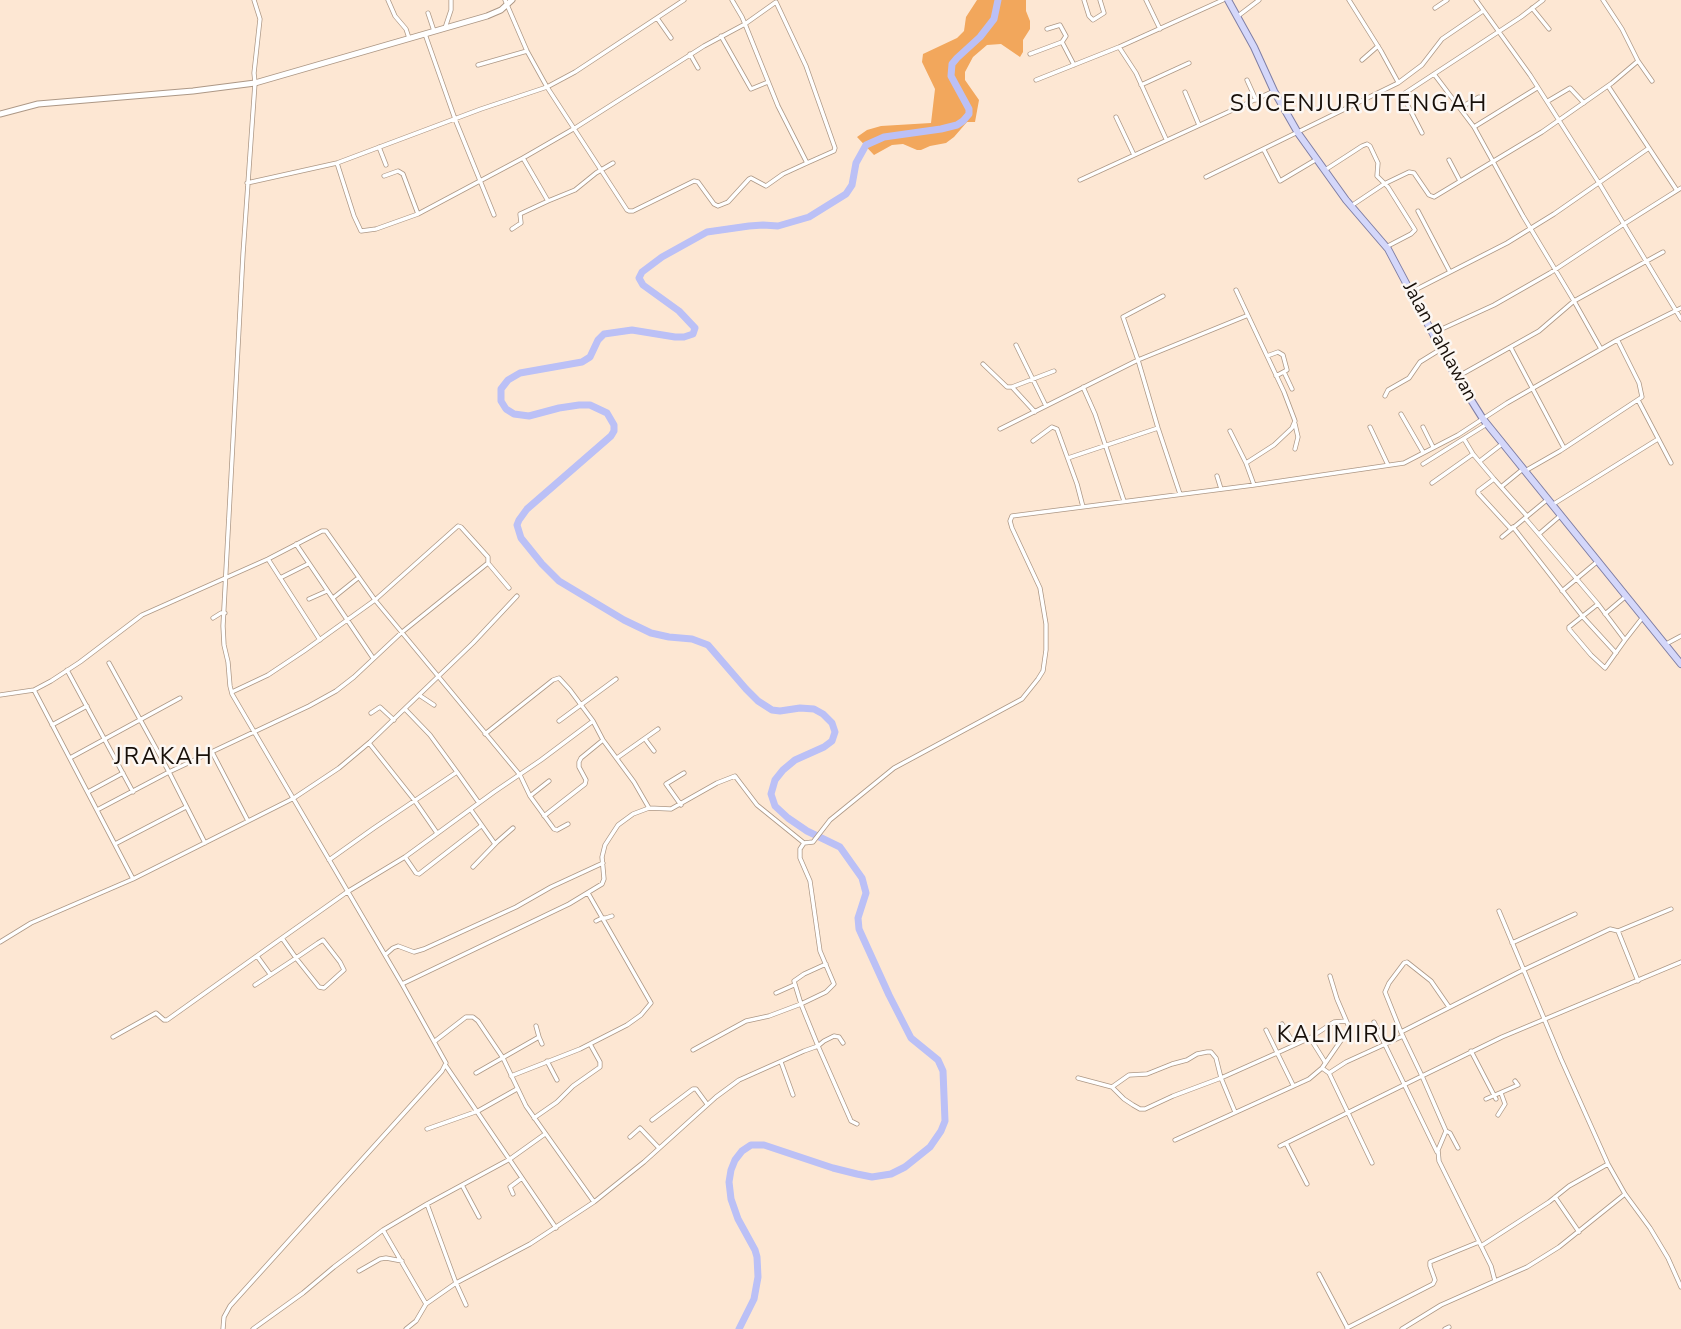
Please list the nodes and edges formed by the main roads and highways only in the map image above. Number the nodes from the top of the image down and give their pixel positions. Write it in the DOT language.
graph roads {
  1 [pos="1228,0"];
  2 [pos="1681,664"];
  1 -- 2 [label="main road, Jalan Pahlawan"];
}
